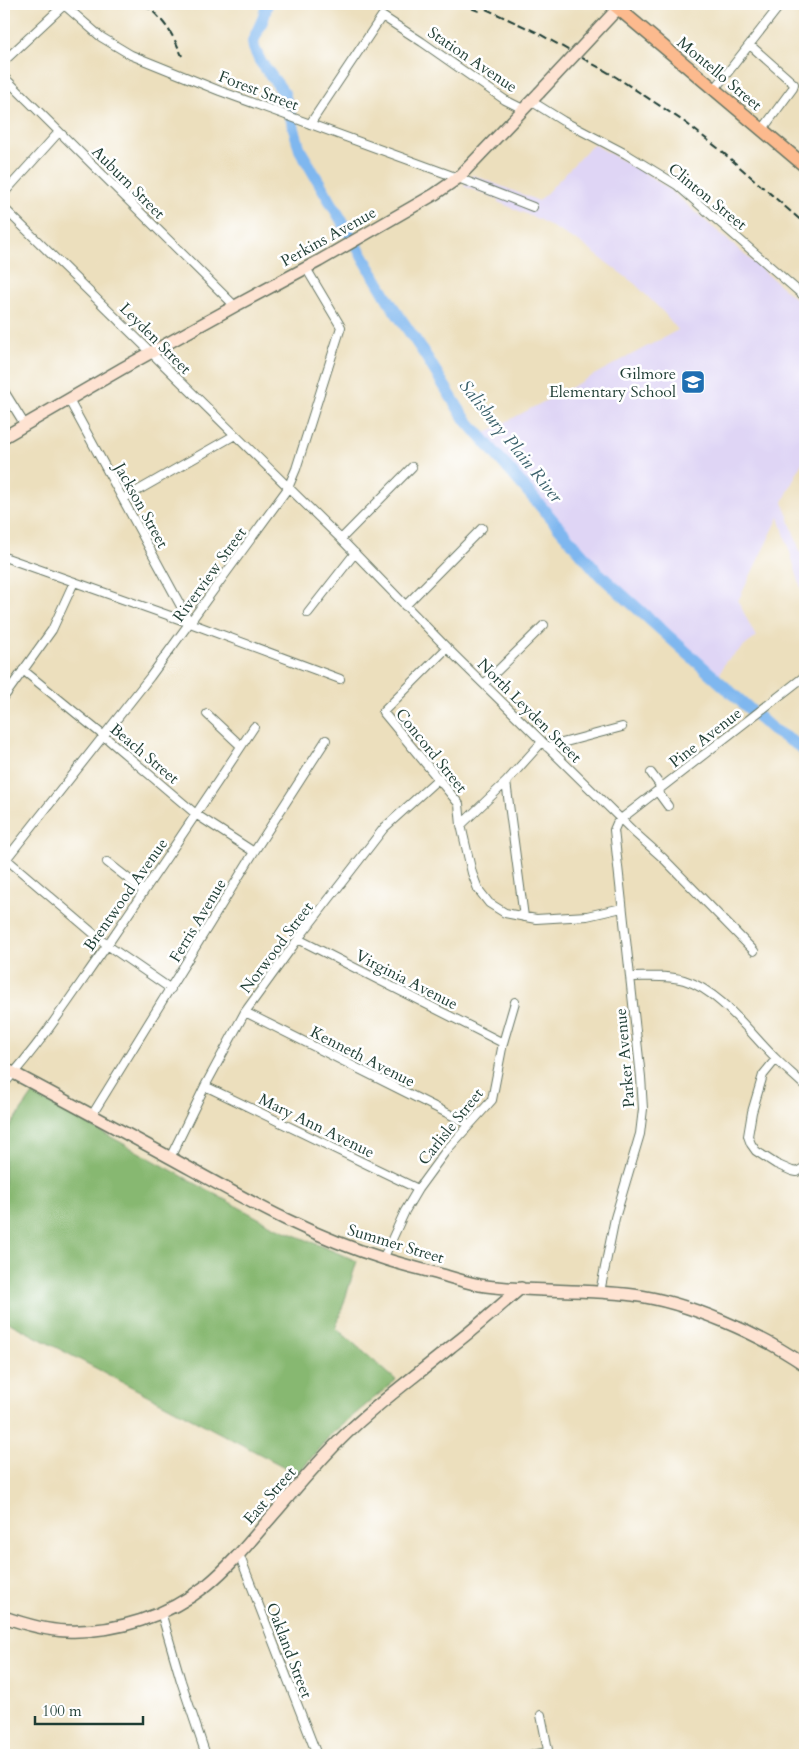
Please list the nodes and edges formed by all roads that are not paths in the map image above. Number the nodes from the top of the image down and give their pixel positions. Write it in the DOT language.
graph roads {
  1 [pos="64,4"];
  2 [pos="781,4"];
  3 [pos="618,5"];
  4 [pos="750,44"];
  5 [pos="4,61"];
  6 [pos="4,77"];
  7 [pos="714,90"];
  8 [pos="531,101"];
  9 [pos="310,124"];
  10 [pos="762,130"];
  11 [pos="59,132"];
  12 [pos="805,166"];
  13 [pos="458,178"];
  14 [pos="4,193"];
  15 [pos="533,207"];
  16 [pos="4,208"];
  17 [pos="306,268"];
  18 [pos="805,297"];
  19 [pos="234,306"];
  20 [pos="151,353"];
  21 [pos="4,391"];
  22 [pos="69,400"];
  23 [pos="25,425"];
  24 [pos="234,435"];
  25 [pos="4,438"];
  26 [pos="412,467"];
  27 [pos="288,488"];
  28 [pos="123,499"];
  29 [pos="482,528"];
  30 [pos="341,539"];
  31 [pos="355,553"];
  32 [pos="4,557"];
  33 [pos="74,582"];
  34 [pos="406,606"];
  35 [pos="308,613"];
  36 [pos="190,623"];
  37 [pos="544,625"];
  38 [pos="447,648"];
  39 [pos="23,670"];
  40 [pos="805,676"];
  41 [pos="340,679"];
  42 [pos="484,684"];
  43 [pos="4,697"];
  44 [pos="207,714"];
  45 [pos="254,727"];
  46 [pos="622,727"];
  47 [pos="104,736"];
  48 [pos="326,740"];
  49 [pos="545,744"];
  50 [pos="241,746"];
  51 [pos="651,773"];
  52 [pos="438,778"];
  53 [pos="506,782"];
  54 [pos="660,790"];
  55 [pos="668,806"];
  56 [pos="196,815"];
  57 [pos="621,819"];
  58 [pos="461,825"];
  59 [pos="254,852"];
  60 [pos="5,860"];
  61 [pos="107,862"];
  62 [pos="144,891"];
  63 [pos="622,908"];
  64 [pos="524,917"];
  65 [pos="298,939"];
  66 [pos="107,945"];
  67 [pos="754,951"];
  68 [pos="630,977"];
  69 [pos="171,989"];
  70 [pos="515,1002"];
  71 [pos="245,1012"];
  72 [pos="503,1043"];
  73 [pos="776,1059"];
  74 [pos="9,1071"];
  75 [pos="4,1084"];
  76 [pos="205,1086"];
  77 [pos="805,1086"];
  78 [pos="92,1115"];
  79 [pos="469,1124"];
  80 [pos="170,1158"];
  81 [pos="805,1167"];
  82 [pos="418,1188"];
  83 [pos="383,1259"];
  84 [pos="521,1288"];
  85 [pos="600,1292"];
  86 [pos="805,1365"];
  87 [pos="239,1554"];
  88 [pos="161,1612"];
  89 [pos="4,1617"];
  90 [pos="541,1715"];
  91 [pos="548,1753"];
  92 [pos="206,1755"];
  93 [pos="316,1755"];
  94 [pos="532,1755"];
  1 -- 5 [label="street"];
  1 -- 9 [label="street, Forest Street"];
  2 -- 4 [label="street"];
  3 -- 7 [label="main road, Montello Street"];
  3 -- 8 [label="street, Perkins Avenue, bridge"];
  4 -- 7 [label="street"];
  4 -- 10 [label="street"];
  6 -- 11 [label="street, Auburn Street"];
  7 -- 10 [label="main road, Montello Street"];
  8 -- 9 [label="street, Station Avenue"];
  8 -- 13 [label="street, Perkins Avenue"];
  8 -- 18 [label="street, Clinton Street"];
  9 -- 13 [label="street, Forest Street"];
  10 -- 12 [label="main road, Montello Street"];
  11 -- 14 [label="street"];
  11 -- 19 [label="street, Auburn Street"];
  13 -- 15 [label="street, Forest Street"];
  13 -- 17 [label="street, Perkins Avenue"];
  16 -- 20 [label="street, Leyden Street"];
  17 -- 19 [label="street, Perkins Avenue"];
  17 -- 27 [label="street, Riverview Street"];
  19 -- 20 [label="street, Perkins Avenue"];
  20 -- 22 [label="street, Perkins Avenue"];
  20 -- 24 [label="street, Leyden Street"];
  21 -- 23 [label="street"];
  22 -- 23 [label="street, Perkins Avenue"];
  22 -- 28 [label="street, Jackson Street"];
  23 -- 25 [label="street, Perkins Avenue"];
  24 -- 27 [label="street, Leyden Street"];
  24 -- 28 [label="street"];
  26 -- 30 [label="street"];
  27 -- 30 [label="street, North Leyden Street"];
  27 -- 36 [label="street, Riverview Street"];
  28 -- 36 [label="street, Jackson Street"];
  29 -- 34 [label="street"];
  30 -- 31 [label="street, North Leyden Street"];
  31 -- 34 [label="street, North Leyden Street"];
  31 -- 35 [label="street"];
  32 -- 33 [label="street"];
  33 -- 36 [label="street"];
  33 -- 39 [label="street"];
  34 -- 38 [label="street, North Leyden Street"];
  36 -- 41 [label="street"];
  36 -- 47 [label="street, Riverview Street"];
  37 -- 42 [label="street"];
  38 -- 42 [label="street, North Leyden Street"];
  38 -- 52 [label="street, Concord Street"];
  39 -- 43 [label="street"];
  39 -- 47 [label="street, Beach Street"];
  40 -- 54 [label="street, Pine Avenue"];
  42 -- 49 [label="street, North Leyden Street"];
  44 -- 50 [label="street"];
  45 -- 50 [label="street, Brentwood Avenue"];
  46 -- 49 [label="street"];
  47 -- 56 [label="street, Beach Street"];
  47 -- 60 [label="street, Riverview Street"];
  48 -- 59 [label="street, Ferris Avenue"];
  49 -- 53 [label="street"];
  49 -- 57 [label="street, North Leyden Street"];
  50 -- 56 [label="street, Brentwood Avenue"];
  51 -- 54 [label="street"];
  52 -- 58 [label="street, Concord Street"];
  52 -- 65 [label="street, Norwood Street"];
  53 -- 58 [label="street"];
  53 -- 64 [label="street"];
  54 -- 55 [label="street"];
  54 -- 57 [label="street, Pine Avenue"];
  56 -- 59 [label="street, Beach Street"];
  56 -- 62 [label="street, Brentwood Avenue"];
  57 -- 63 [label="street, Parker Avenue"];
  57 -- 67 [label="street, North Leyden Street"];
  58 -- 64 [label="street, Concord Street"];
  59 -- 69 [label="street, Ferris Avenue"];
  60 -- 66 [label="street"];
  61 -- 62 [label="street"];
  62 -- 66 [label="street, Brentwood Avenue"];
  63 -- 64 [label="street, Concord Street"];
  63 -- 68 [label="street, Parker Avenue"];
  65 -- 71 [label="street, Norwood Street"];
  65 -- 72 [label="street, Virginia Avenue"];
  66 -- 69 [label="street"];
  66 -- 74 [label="street, Brentwood Avenue"];
  68 -- 73 [label="street"];
  68 -- 85 [label="street, Parker Avenue"];
  69 -- 78 [label="street, Ferris Avenue"];
  70 -- 72 [label="street, Carlisle Street"];
  71 -- 76 [label="street, Norwood Street"];
  71 -- 79 [label="street, Kenneth Avenue"];
  72 -- 79 [label="street, Carlisle Street"];
  73 -- 77 [label="street"];
  73 -- 81 [label="street"];
  74 -- 75 [label="street, Brentwood Avenue"];
  74 -- 78 [label="street, Summer Street"];
  76 -- 80 [label="street, Norwood Street"];
  76 -- 82 [label="street, Mary Ann Avenue"];
  78 -- 80 [label="street, Summer Street"];
  79 -- 82 [label="street, Carlisle Street"];
  80 -- 83 [label="street, Summer Street"];
  82 -- 83 [label="street, Carlisle Street"];
  83 -- 84 [label="street, Summer Street"];
  84 -- 85 [label="street, Summer Street"];
  84 -- 87 [label="street, East Street"];
  85 -- 86 [label="street, Summer Street"];
  87 -- 88 [label="street, East Street"];
  87 -- 93 [label="street, Oakland Street"];
  88 -- 89 [label="street, East Street"];
  88 -- 92 [label="street"];
  90 -- 91 [label="street"];
  91 -- 94 [label="street"];
}
